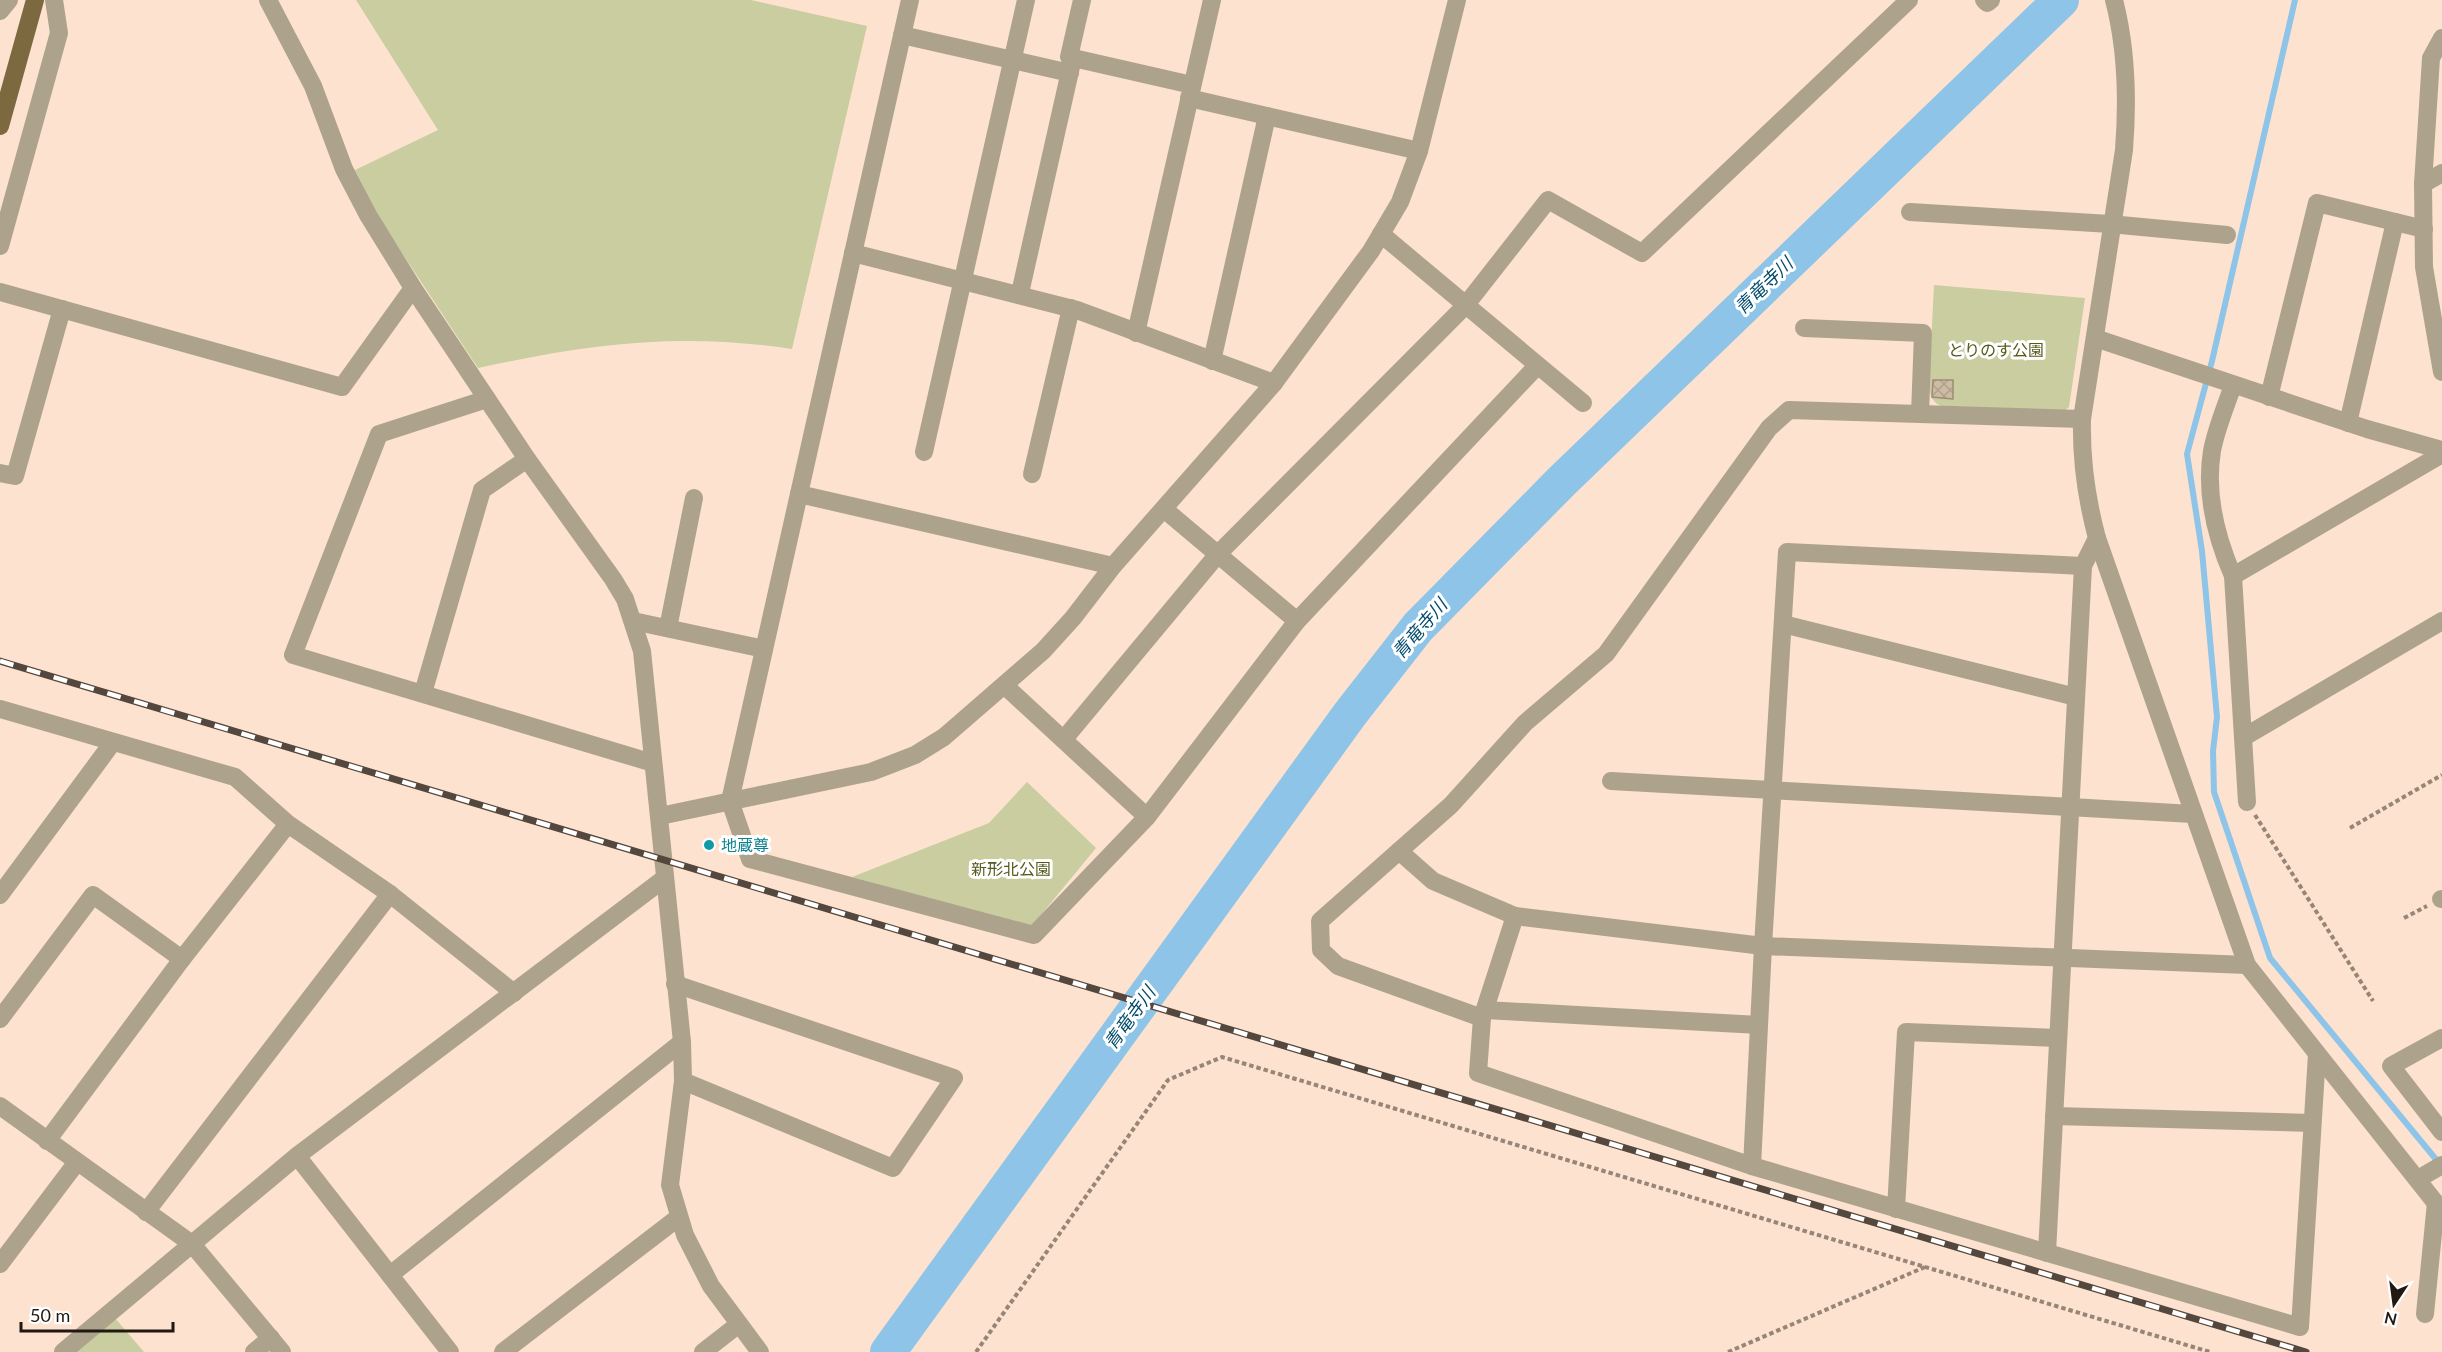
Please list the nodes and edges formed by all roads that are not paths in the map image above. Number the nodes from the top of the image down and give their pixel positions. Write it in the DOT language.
graph roads {
  1 [pos="9,0"];
  2 [pos="35,0"];
  3 [pos="54,0"];
  4 [pos="268,0"];
  5 [pos="910,0"];
  6 [pos="1026,0"];
  7 [pos="1083,0"];
  8 [pos="1212,0"];
  9 [pos="1457,0"];
  10 [pos="1909,0"];
  11 [pos="1984,0"];
  12 [pos="1991,0"];
  13 [pos="2114,0"];
  14 [pos="0,11"];
  15 [pos="902,35"];
  16 [pos="2442,38"];
  17 [pos="1012,60"];
  18 [pos="1071,65"];
  19 [pos="1191,92"];
  20 [pos="1267,116"];
  21 [pos="0,126"];
  22 [pos="1419,151"];
  23 [pos="2442,173"];
  24 [pos="2423,184"];
  25 [pos="1910,212"];
  26 [pos="2395,222"];
  27 [pos="2110,224"];
  28 [pos="2424,229"];
  29 [pos="1381,234"];
  30 [pos="2227,235"];
  31 [pos="0,246"];
  32 [pos="853,253"];
  33 [pos="962,281"];
  34 [pos="413,288"];
  35 [pos="0,292"];
  36 [pos="1020,293"];
  37 [pos="1466,306"];
  38 [pos="2436,306"];
  39 [pos="1071,308"];
  40 [pos="62,309"];
  41 [pos="1804,328"];
  42 [pos="1136,333"];
  43 [pos="2095,338"];
  44 [pos="1212,361"];
  45 [pos="1537,366"];
  46 [pos="2442,372"];
  47 [pos="1274,383"];
  48 [pos="2233,385"];
  49 [pos="2269,397"];
  50 [pos="487,399"];
  51 [pos="1583,403"];
  52 [pos="1920,414"];
  53 [pos="2082,418"];
  54 [pos="2348,423"];
  55 [pos="924,452"];
  56 [pos="2442,452"];
  57 [pos="527,459"];
  58 [pos="0,473"];
  59 [pos="1032,474"];
  60 [pos="799,494"];
  61 [pos="694,498"];
  62 [pos="1164,509"];
  63 [pos="2097,538"];
  64 [pos="1218,554"];
  65 [pos="1113,566"];
  66 [pos="2082,566"];
  67 [pos="2233,576"];
  68 [pos="633,621"];
  69 [pos="1297,621"];
  70 [pos="2442,621"];
  71 [pos="1783,624"];
  72 [pos="668,628"];
  73 [pos="764,649"];
  74 [pos="1004,685"];
  75 [pos="423,693"];
  76 [pos="2076,697"];
  77 [pos="0,709"];
  78 [pos="2244,737"];
  79 [pos="1064,739"];
  80 [pos="113,742"];
  81 [pos="653,763"];
  82 [pos="1611,781"];
  83 [pos="1773,791"];
  84 [pos="730,801"];
  85 [pos="2247,802"];
  86 [pos="2070,807"];
  87 [pos="2193,814"];
  88 [pos="660,816"];
  89 [pos="1147,817"];
  90 [pos="288,824"];
  91 [pos="1399,851"];
  92 [pos="665,878"];
  93 [pos="390,894"];
  94 [pos="0,895"];
  95 [pos="1515,916"];
  96 [pos="1763,946"];
  97 [pos="2062,957"];
  98 [pos="182,958"];
  99 [pos="2247,965"];
  100 [pos="675,984"];
  101 [pos="514,993"];
  102 [pos="1483,1014"];
  103 [pos="0,1019"];
  104 [pos="1759,1025"];
  105 [pos="2058,1038"];
  106 [pos="2442,1038"];
  107 [pos="682,1042"];
  108 [pos="2317,1054"];
  109 [pos="683,1081"];
  110 [pos="0,1106"];
  111 [pos="2054,1116"];
  112 [pos="2312,1123"];
  113 [pos="2442,1132"];
  114 [pos="47,1141"];
  115 [pos="297,1156"];
  116 [pos="77,1162"];
  117 [pos="2442,1165"];
  118 [pos="1752,1166"];
  119 [pos="2418,1179"];
  120 [pos="2439,1207"];
  121 [pos="1896,1209"];
  122 [pos="146,1212"];
  123 [pos="679,1217"];
  124 [pos="192,1244"];
  125 [pos="2047,1253"];
  126 [pos="0,1263"];
  127 [pos="390,1275"];
  128 [pos="2425,1314"];
  129 [pos="739,1324"];
  130 [pos="277,1345"];
  131 [pos="63,1352"];
  132 [pos="254,1352"];
  133 [pos="450,1352"];
  134 [pos="503,1352"];
  135 [pos="703,1352"];
  136 [pos="760,1352"];
  1 -- 14 [label="street"];
  2 -- 21 [label="main road"];
  3 -- 31 [label="street"];
  4 -- 34 [label="street"];
  5 -- 15 [label="street"];
  6 -- 17 [label="street"];
  7 -- 18 [label="street"];
  8 -- 19 [label="street"];
  9 -- 22 [label="street"];
  10 -- 37 [label="street"];
  11 -- 12 [label="street"];
  13 -- 27 [label="street"];
  15 -- 17 [label="street"];
  15 -- 32 [label="street"];
  16 -- 24 [label="street"];
  17 -- 18 [label="street"];
  17 -- 33 [label="street"];
  18 -- 19 [label="street"];
  18 -- 36 [label="street"];
  19 -- 20 [label="street"];
  19 -- 42 [label="street"];
  20 -- 22 [label="street"];
  20 -- 44 [label="street"];
  22 -- 29 [label="street"];
  23 -- 24 [label="street"];
  24 -- 28 [label="street"];
  25 -- 27 [label="street"];
  26 -- 28 [label="street"];
  26 -- 49 [label="street"];
  26 -- 54 [label="street"];
  27 -- 30 [label="street"];
  27 -- 43 [label="street"];
  28 -- 38 [label="street"];
  29 -- 37 [label="street"];
  29 -- 47 [label="street"];
  32 -- 33 [label="street"];
  32 -- 60 [label="street"];
  33 -- 36 [label="street"];
  33 -- 55 [label="street"];
  34 -- 40 [label="street"];
  34 -- 50 [label="street"];
  35 -- 40 [label="street"];
  36 -- 39 [label="street"];
  37 -- 45 [label="street"];
  37 -- 64 [label="street"];
  38 -- 46 [label="street"];
  39 -- 42 [label="street"];
  39 -- 59 [label="street"];
  40 -- 58 [label="street"];
  41 -- 52 [label="street"];
  42 -- 44 [label="street"];
  43 -- 48 [label="street"];
  43 -- 53 [label="street"];
  44 -- 47 [label="street"];
  45 -- 51 [label="street"];
  45 -- 69 [label="street"];
  47 -- 62 [label="street"];
  48 -- 49 [label="street"];
  48 -- 67 [label="street"];
  49 -- 54 [label="street"];
  50 -- 57 [label="street"];
  50 -- 75 [label="street"];
  52 -- 53 [label="street"];
  52 -- 91 [label="street"];
  53 -- 63 [label="street"];
  54 -- 56 [label="street"];
  56 -- 67 [label="street"];
  57 -- 68 [label="street"];
  57 -- 75 [label="street"];
  60 -- 65 [label="street"];
  60 -- 73 [label="street"];
  61 -- 72 [label="street"];
  62 -- 64 [label="street"];
  62 -- 65 [label="street"];
  63 -- 66 [label="street"];
  63 -- 87 [label="street"];
  64 -- 69 [label="street"];
  64 -- 79 [label="street"];
  65 -- 74 [label="street"];
  66 -- 71 [label="street"];
  66 -- 76 [label="street"];
  67 -- 78 [label="street"];
  68 -- 72 [label="street"];
  68 -- 81 [label="street"];
  69 -- 89 [label="street"];
  70 -- 78 [label="street"];
  71 -- 76 [label="street"];
  71 -- 83 [label="street"];
  72 -- 73 [label="street"];
  73 -- 84 [label="street"];
  74 -- 79 [label="street"];
  74 -- 84 [label="street"];
  75 -- 81 [label="street"];
  76 -- 86 [label="street"];
  77 -- 80 [label="street"];
  78 -- 85 [label="street"];
  79 -- 89 [label="street"];
  80 -- 90 [label="street"];
  80 -- 94 [label="street"];
  81 -- 88 [label="street"];
  82 -- 83 [label="street"];
  83 -- 86 [label="street"];
  83 -- 96 [label="street"];
  84 -- 88 [label="street"];
  84 -- 89 [label="street"];
  86 -- 87 [label="street"];
  86 -- 97 [label="street"];
  87 -- 99 [label="street"];
  88 -- 92 [label="street"];
  90 -- 93 [label="street"];
  90 -- 98 [label="street"];
  91 -- 95 [label="street"];
  91 -- 102 [label="street"];
  92 -- 100 [label="street"];
  92 -- 101 [label="street"];
  93 -- 101 [label="street"];
  93 -- 122 [label="street"];
  95 -- 96 [label="street"];
  95 -- 102 [label="street"];
  96 -- 97 [label="street"];
  96 -- 104 [label="street"];
  97 -- 99 [label="street"];
  97 -- 105 [label="street"];
  98 -- 103 [label="street"];
  98 -- 114 [label="street"];
  99 -- 108 [label="street"];
  100 -- 107 [label="street"];
  100 -- 109 [label="street"];
  101 -- 115 [label="street"];
  102 -- 104 [label="street"];
  102 -- 118 [label="street"];
  104 -- 118 [label="street"];
  105 -- 111 [label="street"];
  105 -- 121 [label="street"];
  106 -- 113 [label="street"];
  107 -- 109 [label="street"];
  107 -- 127 [label="street"];
  108 -- 112 [label="street"];
  108 -- 119 [label="street"];
  109 -- 123 [label="street"];
  110 -- 114 [label="street"];
  111 -- 112 [label="street"];
  111 -- 125 [label="street"];
  112 -- 125 [label="street"];
  114 -- 116 [label="street"];
  115 -- 124 [label="street"];
  115 -- 127 [label="street"];
  116 -- 122 [label="street"];
  116 -- 126 [label="street"];
  117 -- 119 [label="street"];
  118 -- 121 [label="street"];
  119 -- 120 [label="street"];
  120 -- 128 [label="street"];
  121 -- 125 [label="street"];
  122 -- 124 [label="street"];
  123 -- 129 [label="street"];
  123 -- 134 [label="street"];
  124 -- 130 [label="street"];
  124 -- 131 [label="street"];
  127 -- 133 [label="street"];
  129 -- 135 [label="street"];
  129 -- 136 [label="street"];
  130 -- 132 [label="street"];
}
